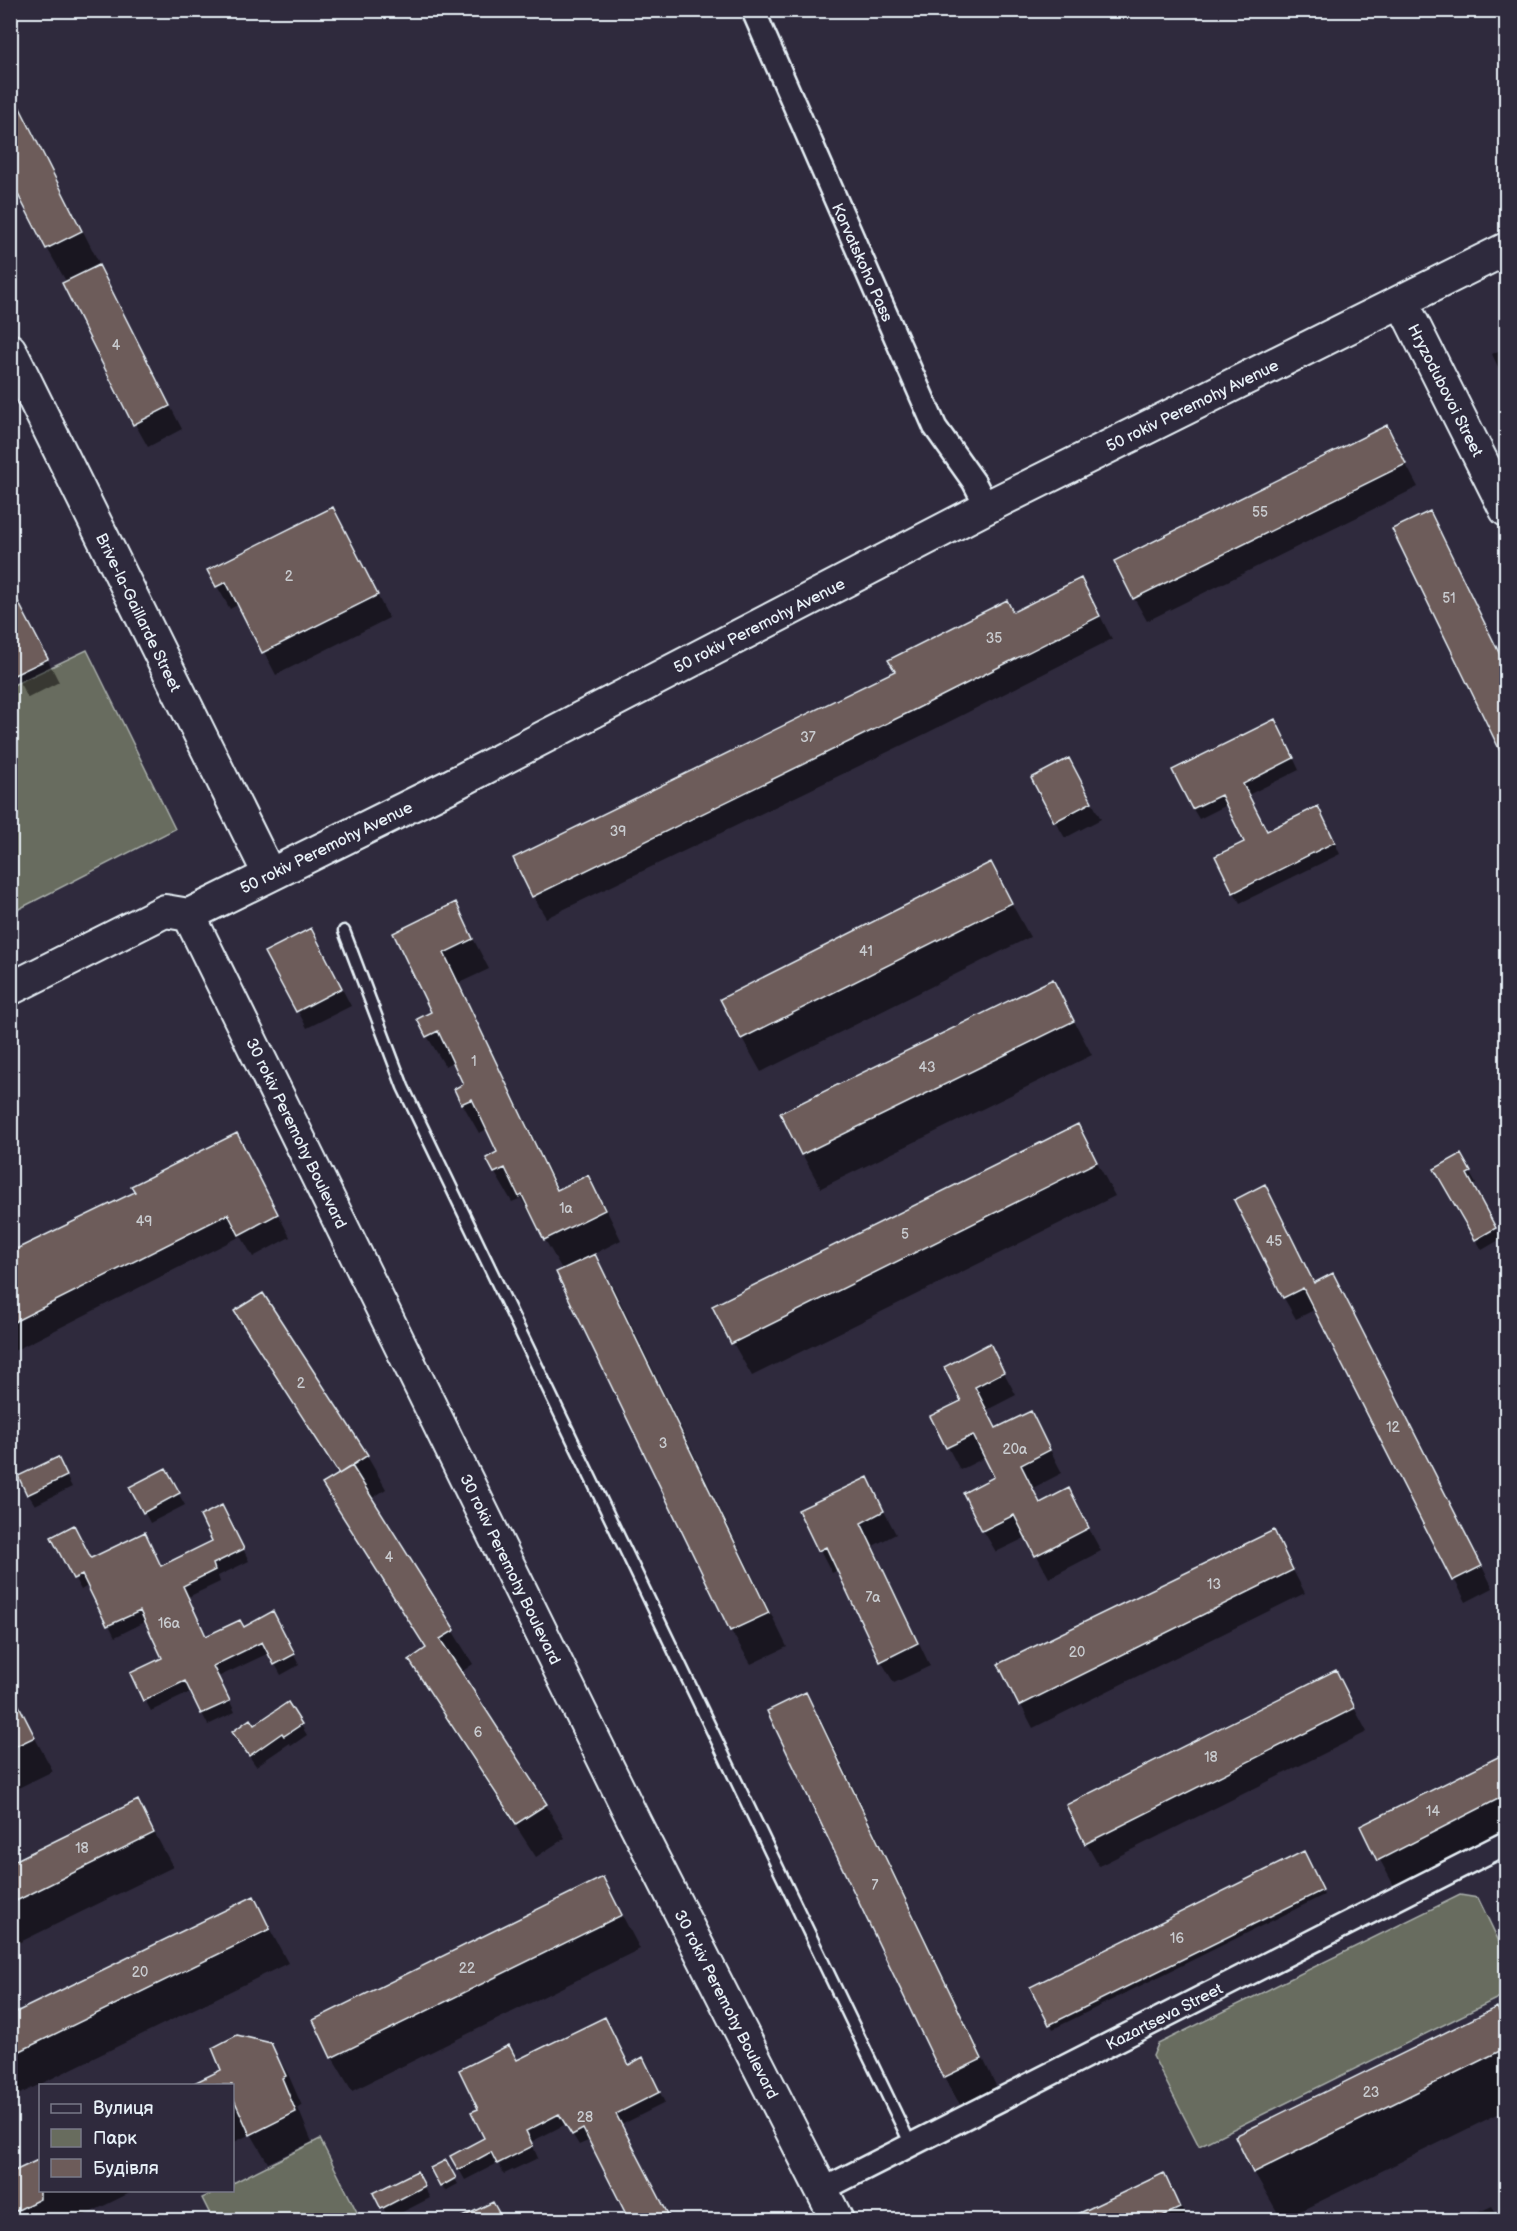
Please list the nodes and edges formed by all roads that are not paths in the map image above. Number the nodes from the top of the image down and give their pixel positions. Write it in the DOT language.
graph roads {
  1 [pos="753,10"];
  2 [pos="1506,249"];
  3 [pos="1402,302"];
  4 [pos="10,350"];
  5 [pos="987,507"];
  6 [pos="1506,510"];
  7 [pos="269,874"];
  8 [pos="189,915"];
  9 [pos="344,931"];
  10 [pos="10,989"];
  11 [pos="1506,1843"];
  12 [pos="911,2145"];
  13 [pos="822,2190"];
  14 [pos="837,2220"];
  1 -- 5 [label="street, Korvatskoho Pass"];
  2 -- 3 [label="main road, 50 rokiv Peremohy Avenue"];
  3 -- 5 [label="main road, 50 rokiv Peremohy Avenue"];
  3 -- 6 [label="main road, Hryzodubovoi Street"];
  4 -- 7 [label="main road, Brive-la-Gaillarde Street"];
  5 -- 7 [label="main road, 50 rokiv Peremohy Avenue"];
  7 -- 8 [label="main road, 50 rokiv Peremohy Avenue"];
  8 -- 10 [label="main road, 50 rokiv Peremohy Avenue"];
  8 -- 13 [label="main road, 30 rokiv Peremohy Boulevard"];
  9 -- 12 [label="lane"];
  11 -- 12 [label="street, Kazartseva Street"];
  12 -- 13 [label="street, Kazartseva Street"];
  13 -- 14 [label="main road, 30 rokiv Peremohy Boulevard"];
}
